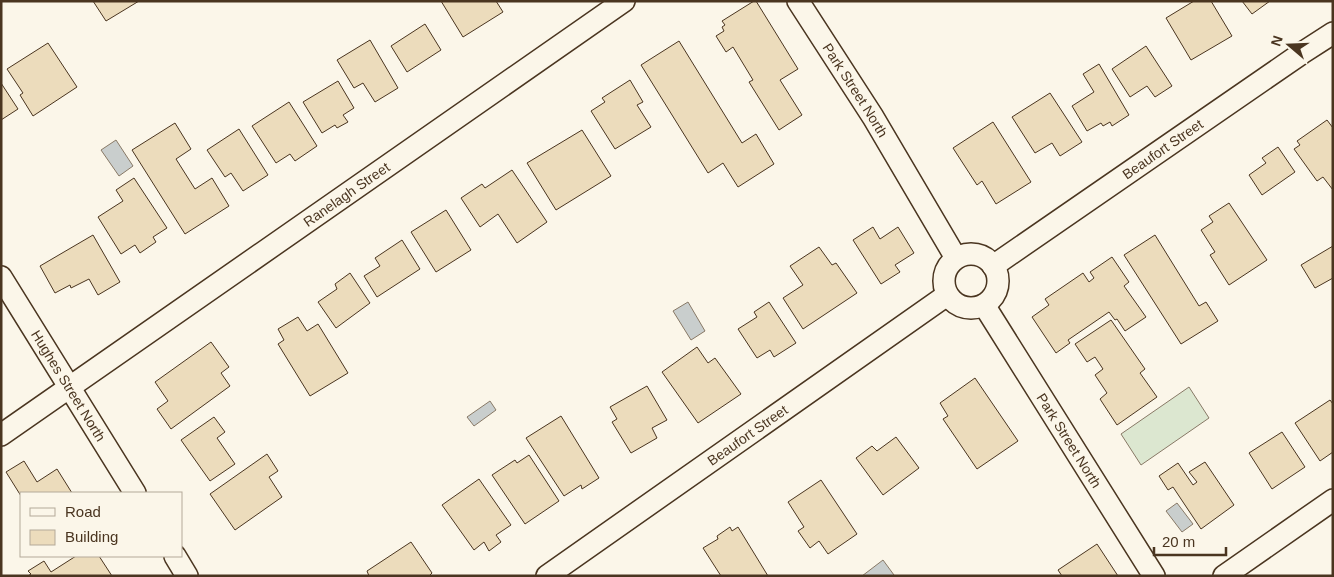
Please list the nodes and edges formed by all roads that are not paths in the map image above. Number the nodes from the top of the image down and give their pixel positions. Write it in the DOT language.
graph roads {
  1 [pos="624,1"];
  2 [pos="798,1"];
  3 [pos="1333,33"];
  4 [pos="956,258"];
  5 [pos="993,266"];
  6 [pos="1,277"];
  7 [pos="947,295"];
  8 [pos="984,305"];
  9 [pos="70,388"];
  10 [pos="1,435"];
  11 [pos="134,492"];
  12 [pos="1333,500"];
  13 [pos="175,557"];
  14 [pos="187,576"];
  15 [pos="547,576"];
  16 [pos="1154,576"];
  17 [pos="1224,576"];
  1 -- 9 [label="street, Ranelagh Street"];
  2 -- 4 [label="street, Park Street North"];
  3 -- 5 [label="street, Beaufort Street"];
  4 -- 5 [label="street"];
  4 -- 7 [label="street"];
  5 -- 8 [label="street"];
  6 -- 9 [label="street, Hughes Street North"];
  7 -- 8 [label="street"];
  7 -- 15 [label="street, Beaufort Street"];
  8 -- 16 [label="street, Park Street North"];
  9 -- 10 [label="street, Ranelagh Street"];
  9 -- 11 [label="street, Hughes Street North"];
  12 -- 17 [label="street"];
  13 -- 14 [label="street"];
}
